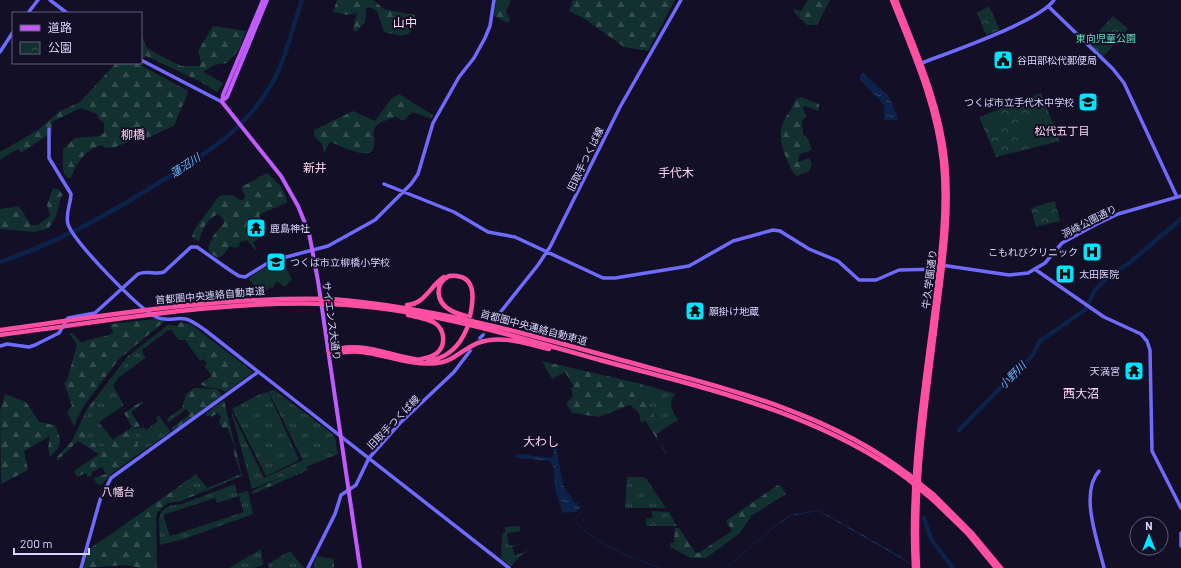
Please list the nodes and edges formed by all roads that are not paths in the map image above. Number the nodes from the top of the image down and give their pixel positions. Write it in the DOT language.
graph roads {
  1 [pos="38,0"];
  2 [pos="50,0"];
  3 [pos="263,0"];
  4 [pos="267,0"];
  5 [pos="494,0"];
  6 [pos="681,0"];
  7 [pos="892,0"];
  8 [pos="896,0"];
  9 [pos="1054,0"];
  10 [pos="1049,7"];
  11 [pos="29,12"];
  12 [pos="66,12"];
  13 [pos="12,34"];
  14 [pos="0,52"];
  15 [pos="142,61"];
  16 [pos="920,64"];
  17 [pos="222,102"];
  18 [pos="49,129"];
  19 [pos="384,184"];
  20 [pos="403,192"];
  21 [pos="1179,196"];
  22 [pos="313,251"];
  23 [pos="546,253"];
  24 [pos="941,267"];
  25 [pos="1036,270"];
  26 [pos="123,288"];
  27 [pos="351,301"];
  28 [pos="331,302"];
  29 [pos="389,310"];
  30 [pos="495,319"];
  31 [pos="0,330"];
  32 [pos="0,335"];
  33 [pos="539,337"];
  34 [pos="0,346"];
  35 [pos="470,351"];
  36 [pos="329,352"];
  37 [pos="588,357"];
  38 [pos="417,360"];
  39 [pos="434,363"];
  40 [pos="258,372"];
  41 [pos="341,437"];
  42 [pos="369,458"];
  43 [pos="1099,471"];
  44 [pos="349,490"];
  45 [pos="933,497"];
  46 [pos="1181,508"];
  47 [pos="1181,533"];
  48 [pos="1181,546"];
  49 [pos="81,568"];
  50 [pos="308,568"];
  51 [pos="360,568"];
  52 [pos="509,568"];
  53 [pos="914,568"];
  54 [pos="918,568"];
  55 [pos="996,568"];
  56 [pos="1001,568"];
  57 [pos="1104,568"];
  1 -- 11 [label="street"];
  2 -- 12 [label="street"];
  3 -- 17 [label="main road"];
  4 -- 17 [label="main road"];
  5 -- 20 [label="street"];
  6 -- 23 [label="street, 旧取手つくば線"];
  7 -- 16 [label="highway, 牛久学園通り"];
  8 -- 16 [label="highway, 牛久学園通り"];
  9 -- 10 [label="street"];
  10 -- 16 [label="street"];
  10 -- 21 [label="street"];
  13 -- 14 [label="street"];
  15 -- 17 [label="street"];
  16 -- 24 [label="highway, 牛久学園通り"];
  17 -- 22 [label="main road, サイエンス大通り"];
  18 -- 26 [label="street"];
  19 -- 20 [label="street, 洞峰公園通り"];
  20 -- 22 [label="street"];
  20 -- 23 [label="street, 洞峰公園通り"];
  21 -- 25 [label="street, 洞峰公園通り"];
  22 -- 26 [label="street"];
  22 -- 36 [label="main road, サイエンス大通り"];
  23 -- 24 [label="street, 洞峰公園通り"];
  23 -- 30 [label="street, 旧取手つくば線"];
  24 -- 25 [label="street, 洞峰公園通り"];
  24 -- 53 [label="highway, 牛久学園通り"];
  24 -- 54 [label="highway, 牛久学園通り"];
  25 -- 46 [label="street"];
  26 -- 34 [label="street"];
  26 -- 40 [label="street"];
  27 -- 28 [label="highway, 首都圏中央連絡自動車道"];
  27 -- 33 [label="highway, 首都圏中央連絡自動車道"];
  27 -- 33 [label="highway"];
  28 -- 29 [label="highway, 首都圏中央連絡自動車道"];
  28 -- 31 [label="highway, 首都圏中央連絡自動車道, bridge"];
  28 -- 32 [label="highway, 首都圏中央連絡自動車道, bridge"];
  29 -- 37 [label="highway, 首都圏中央連絡自動車道"];
  29 -- 38 [label="highway"];
  33 -- 45 [label="highway, 首都圏中央連絡自動車道, bridge"];
  35 -- 42 [label="street, 旧取手つくば線"];
  36 -- 38 [label="highway"];
  36 -- 39 [label="highway"];
  36 -- 41 [label="main road, サイエンス大通り"];
  37 -- 39 [label="highway"];
  37 -- 45 [label="highway, 首都圏中央連絡自動車道, bridge"];
  38 -- 39 [label="highway"];
  40 -- 41 [label="street"];
  40 -- 49 [label="street"];
  41 -- 42 [label="street"];
  41 -- 44 [label="main road, サイエンス大通り"];
  42 -- 44 [label="street, 旧取手つくば線"];
  42 -- 52 [label="street"];
  43 -- 57 [label="street"];
  44 -- 50 [label="street, 旧取手つくば線"];
  44 -- 51 [label="main road, サイエンス大通り"];
  45 -- 55 [label="highway, 首都圏中央連絡自動車道"];
  45 -- 56 [label="highway, 首都圏中央連絡自動車道"];
  47 -- 48 [label="street"];
}
